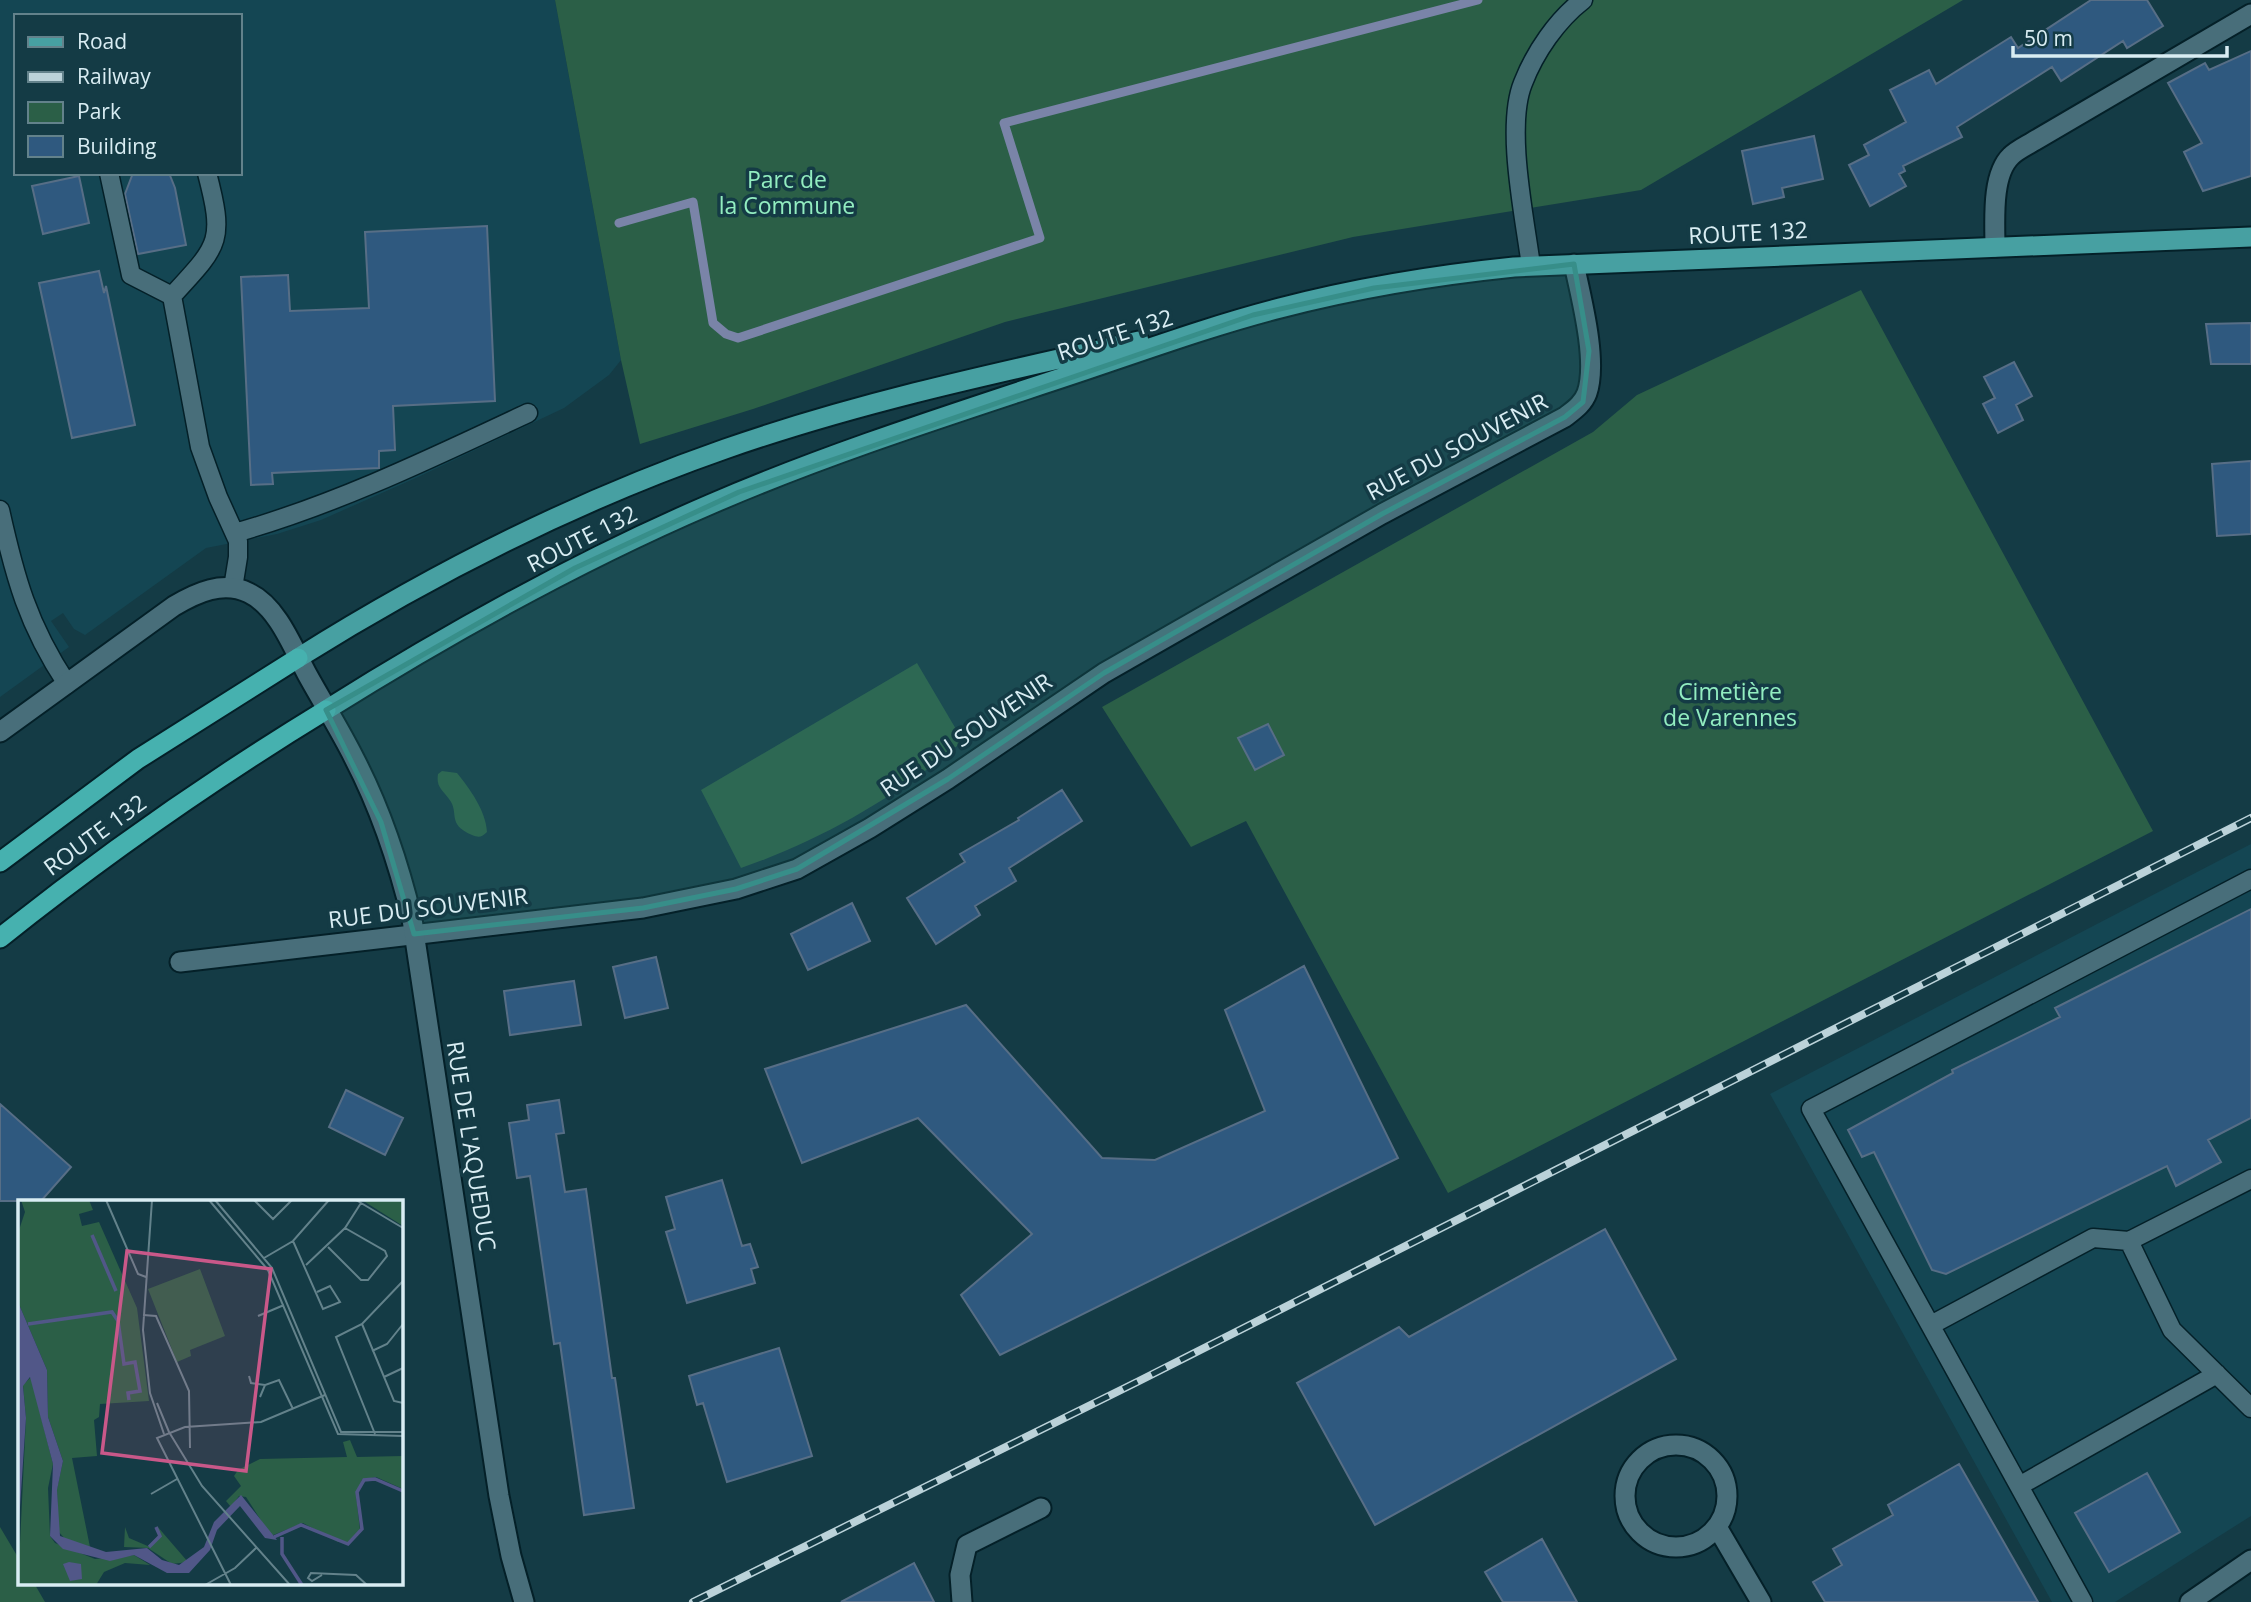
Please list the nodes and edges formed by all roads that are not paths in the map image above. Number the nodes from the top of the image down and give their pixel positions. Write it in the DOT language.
graph roads {
  1 [pos="1583,0"];
  2 [pos="2251,14"];
  3 [pos="109,175"];
  4 [pos="207,175"];
  5 [pos="2251,237"];
  6 [pos="1995,247"];
  7 [pos="1574,264"];
  8 [pos="1531,266"];
  9 [pos="172,296"];
  10 [pos="1253,316"];
  11 [pos="528,413"];
  12 [pos="0,510"];
  13 [pos="235,533"];
  14 [pos="233,588"];
  15 [pos="298,658"];
  16 [pos="67,684"];
  17 [pos="327,710"];
  18 [pos="0,732"];
  19 [pos="0,862"];
  20 [pos="2251,879"];
  21 [pos="414,934"];
  22 [pos="0,938"];
  23 [pos="180,962"];
  24 [pos="2251,1179"];
  25 [pos="2129,1241"];
  26 [pos="1931,1325"];
  27 [pos="2217,1374"];
  28 [pos="2251,1408"];
  29 [pos="2019,1486"];
  30 [pos="1041,1508"];
  31 [pos="1717,1527"];
  32 [pos="2251,1560"];
  33 [pos="524,1602"];
  34 [pos="962,1602"];
  35 [pos="1761,1602"];
  36 [pos="2083,1602"];
  37 [pos="2190,1602"];
  1 -- 8 [label="lane"];
  2 -- 6 [label="street"];
  3 -- 9 [label="lane"];
  4 -- 9 [label="lane"];
  5 -- 6 [label="main road, ROUTE 132"];
  6 -- 7 [label="main road, ROUTE 132"];
  7 -- 8 [label="main road, ROUTE 132"];
  7 -- 21 [label="street, RUE DU SOUVENIR"];
  8 -- 10 [label="main road, ROUTE 132"];
  9 -- 13 [label="lane"];
  10 -- 15 [label="main road, ROUTE 132"];
  10 -- 17 [label="main road, ROUTE 132"];
  11 -- 13 [label="lane"];
  12 -- 16 [label="lane"];
  13 -- 14 [label="lane"];
  14 -- 15 [label="street, RUE DE L'AQUEDUC"];
  14 -- 16 [label="street"];
  15 -- 17 [label="street, RUE DE L'AQUEDUC"];
  15 -- 19 [label="highway, ROUTE 132"];
  16 -- 18 [label="street"];
  17 -- 21 [label="street, RUE DE L'AQUEDUC"];
  17 -- 22 [label="highway, ROUTE 132"];
  20 -- 26 [label="lane"];
  21 -- 23 [label="street, RUE DU SOUVENIR"];
  21 -- 33 [label="street, RUE DE L'AQUEDUC"];
  24 -- 25 [label="lane"];
  25 -- 26 [label="lane"];
  25 -- 27 [label="lane"];
  26 -- 29 [label="lane"];
  27 -- 28 [label="lane"];
  27 -- 29 [label="lane"];
  29 -- 36 [label="lane"];
  30 -- 34 [label="street"];
  31 -- 31 [label="street"];
  31 -- 35 [label="street"];
  32 -- 37 [label="street"];
}
